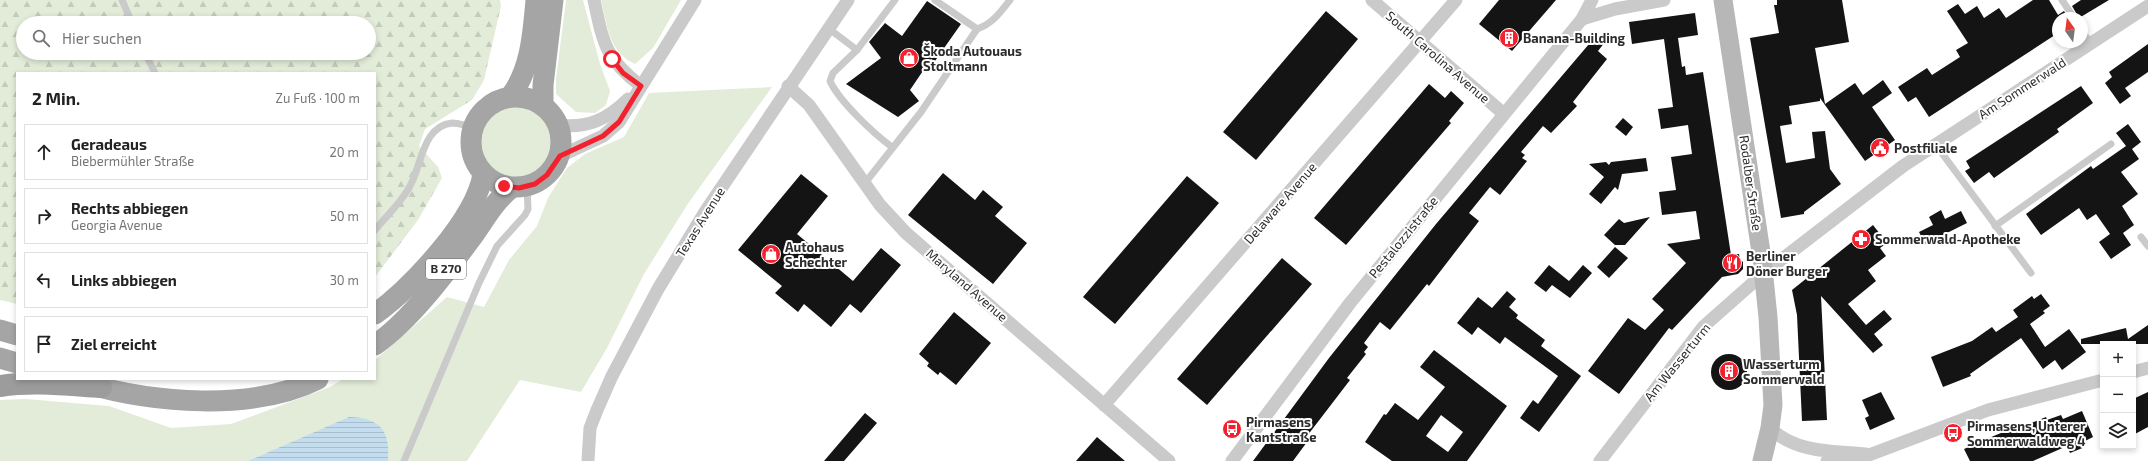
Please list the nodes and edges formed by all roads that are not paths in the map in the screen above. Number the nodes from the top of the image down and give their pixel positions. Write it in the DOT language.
graph roads {
  1 [pos="122,0"];
  2 [pos="536,0"];
  3 [pos="553,0"];
  4 [pos="594,0"];
  5 [pos="694,0"];
  6 [pos="848,0"];
  7 [pos="895,0"];
  8 [pos="935,0"];
  9 [pos="1010,0"];
  10 [pos="1372,0"];
  11 [pos="1456,0"];
  12 [pos="1592,0"];
  13 [pos="1664,0"];
  14 [pos="1723,0"];
  15 [pos="2062,0"];
  16 [pos="2148,6"];
  17 [pos="2070,12"];
  18 [pos="129,16"];
  19 [pos="1582,18"];
  20 [pos="828,28"];
  21 [pos="977,29"];
  22 [pos="2088,40"];
  23 [pos="1420,42"];
  24 [pos="2090,43"];
  25 [pos="857,50"];
  26 [pos="148,60"];
  27 [pos="154,72"];
  28 [pos="641,86"];
  29 [pos="788,86"];
  30 [pos="510,97"];
  31 [pos="543,106"];
  32 [pos="1504,114"];
  33 [pos="558,125"];
  34 [pos="473,128"];
  35 [pos="1936,144"];
  36 [pos="2110,144"];
  37 [pos="892,147"];
  38 [pos="560,156"];
  39 [pos="483,174"];
  40 [pos="865,183"];
  41 [pos="519,187"];
  42 [pos="1995,226"];
  43 [pos="376,229"];
  44 [pos="2141,237"];
  45 [pos="2148,246"];
  46 [pos="1764,273"];
  47 [pos="2030,273"];
  48 [pos="376,313"];
  49 [pos="0,330"];
  50 [pos="16,335"];
  51 [pos="376,344"];
  52 [pos="0,358"];
  53 [pos="16,363"];
  54 [pos="2148,368"];
  55 [pos="2136,371"];
  56 [pos="76,380"];
  57 [pos="315,380"];
  58 [pos="2100,381"];
  59 [pos="0,386"];
  60 [pos="101,387"];
  61 [pos="1104,405"];
  62 [pos="1770,428"];
  63 [pos="1868,454"];
  64 [pos="404,461"];
  65 [pos="588,461"];
  66 [pos="1169,461"];
  67 [pos="1232,461"];
  68 [pos="1600,461"];
  69 [pos="1762,461"];
  70 [pos="1827,461"];
  71 [pos="1853,461"];
  1 -- 18 [label="lane"];
  2 -- 30 [label="main road"];
  3 -- 31 [label="main road"];
  4 -- 28 [label="street"];
  5 -- 28 [label="street"];
  6 -- 20 [label="street, Texas Avenue"];
  7 -- 25 [label="lane"];
  8 -- 21 [label="lane"];
  9 -- 21 [label="lane"];
  10 -- 23 [label="street, South Carolina Avenue"];
  11 -- 23 [label="street, Delaware Avenue"];
  12 -- 19 [label="street, Pestalozzistraße"];
  13 -- 19 [label="street"];
  14 -- 46 [label="main road, Rodalber Straße"];
  15 -- 17 [label="lane"];
  16 -- 24 [label="street, Am Sommerwald"];
  19 -- 32 [label="street, Pestalozzistraße"];
  20 -- 25 [label="lane"];
  20 -- 29 [label="street, Texas Avenue"];
  21 -- 37 [label="lane"];
  22 -- 24 [label="lane"];
  23 -- 32 [label="street, South Carolina Avenue"];
  23 -- 61 [label="street, Delaware Avenue"];
  24 -- 35 [label="street, Am Sommerwald"];
  25 -- 37 [label="lane"];
  26 -- 27 [label="lane"];
  28 -- 33 [label="street"];
  28 -- 38 [label="street"];
  29 -- 40 [label="street, Maryland Avenue"];
  29 -- 65 [label="street, Texas Avenue"];
  30 -- 31 [label="main road"];
  30 -- 34 [label="main road"];
  31 -- 33 [label="main road"];
  32 -- 67 [label="street, Pestalozzistraße"];
  33 -- 38 [label="main road"];
  34 -- 39 [label="main road"];
  34 -- 43 [label="lane"];
  35 -- 42 [label="lane"];
  35 -- 46 [label="street, Am Sommerwald"];
  36 -- 42 [label="lane"];
  37 -- 40 [label="lane"];
  38 -- 41 [label="main road"];
  39 -- 41 [label="main road"];
  39 -- 48 [label="main road, B 270"];
  40 -- 61 [label="street, Maryland Avenue"];
  41 -- 51 [label="main road, B 270"];
  41 -- 64 [label="lane"];
  42 -- 47 [label="lane"];
  44 -- 45 [label="lane"];
  46 -- 62 [label="main road, Rodalber Straße"];
  46 -- 68 [label="street, Am Wasserturm"];
  49 -- 50 [label="main road"];
  52 -- 53 [label="main road"];
  54 -- 55 [label="street"];
  56 -- 60 [label="main road"];
  57 -- 60 [label="main road"];
  58 -- 63 [label="street"];
  59 -- 60 [label="highway"];
  61 -- 66 [label="street, Maryland Avenue"];
  62 -- 63 [label="street"];
  62 -- 69 [label="main road, Rodalber Straße"];
  63 -- 70 [label="street"];
  63 -- 71 [label="street"];
}
